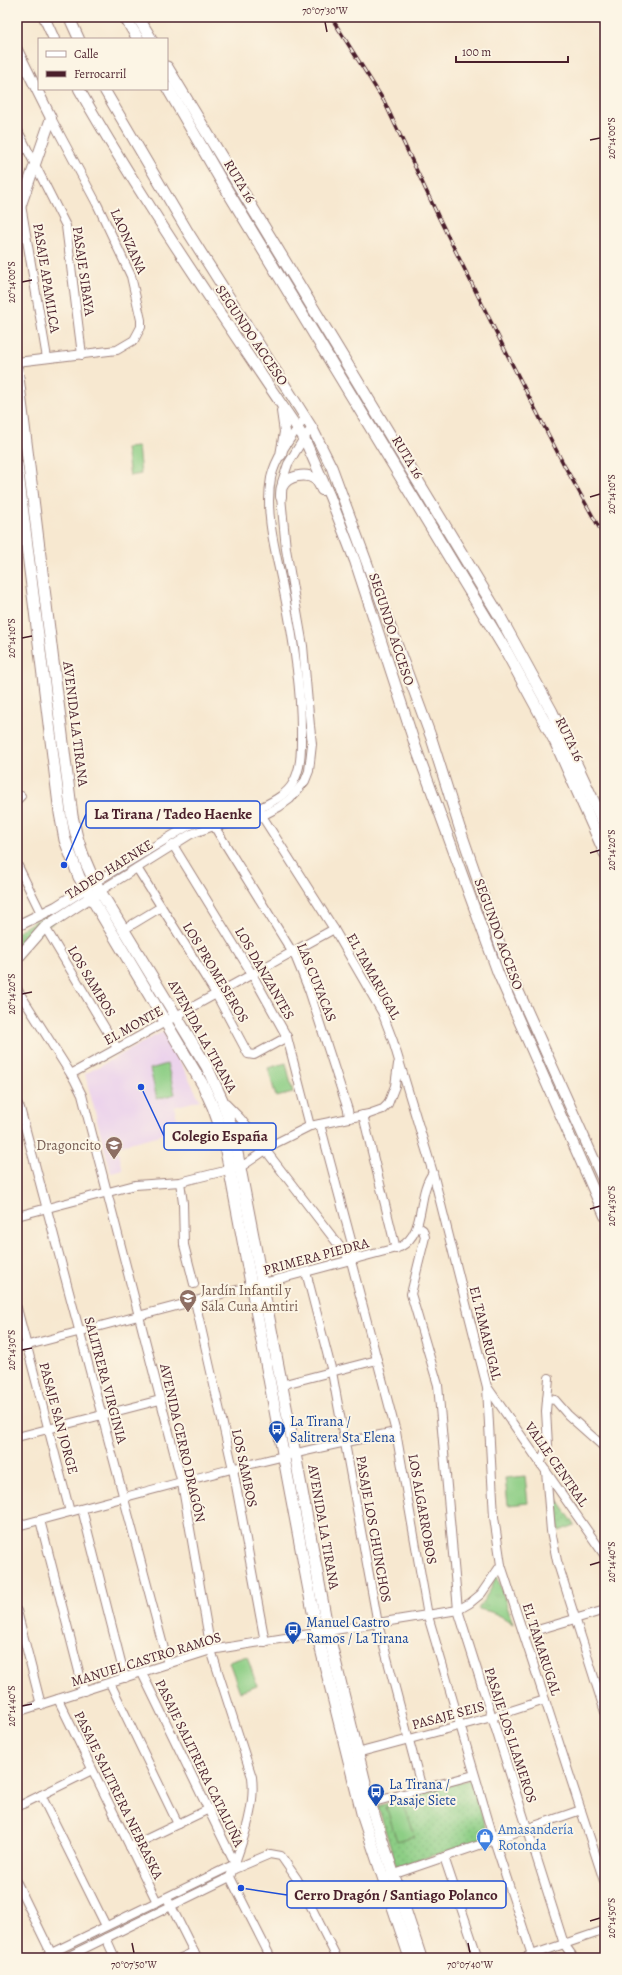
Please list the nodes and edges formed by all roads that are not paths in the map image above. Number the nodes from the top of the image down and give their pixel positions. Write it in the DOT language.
graph roads {
  1 [pos="44,17"];
  2 [pos="69,17"];
  3 [pos="125,17"];
  4 [pos="138,17"];
  5 [pos="54,38"];
  6 [pos="79,38"];
  7 [pos="137,38"];
  8 [pos="149,38"];
  9 [pos="17,50"];
  10 [pos="168,69"];
  11 [pos="168,89"];
  12 [pos="80,90"];
  13 [pos="105,90"];
  14 [pos="51,118"];
  15 [pos="17,129"];
  16 [pos="34,164"];
  17 [pos="21,202"];
  18 [pos="17,216"];
  19 [pos="82,355"];
  20 [pos="47,358"];
  21 [pos="17,362"];
  22 [pos="17,369"];
  23 [pos="279,401"];
  24 [pos="306,418"];
  25 [pos="312,428"];
  26 [pos="298,429"];
  27 [pos="304,438"];
  28 [pos="281,455"];
  29 [pos="17,465"];
  30 [pos="281,496"];
  31 [pos="338,520"];
  32 [pos="259,813"];
  33 [pos="214,826"];
  34 [pos="605,826"];
  35 [pos="173,845"];
  36 [pos="605,853"];
  37 [pos="17,864"];
  38 [pos="137,868"];
  39 [pos="93,890"];
  40 [pos="161,907"];
  41 [pos="42,915"];
  42 [pos="17,926"];
  43 [pos="45,928"];
  44 [pos="334,929"];
  45 [pos="123,930"];
  46 [pos="293,951"];
  47 [pos="17,959"];
  48 [pos="252,974"];
  49 [pos="17,989"];
  50 [pos="216,994"];
  51 [pos="176,1016"];
  52 [pos="166,1021"];
  53 [pos="287,1037"];
  54 [pos="117,1048"];
  55 [pos="399,1062"];
  56 [pos="72,1074"];
  57 [pos="222,1100"];
  58 [pos="17,1103"];
  59 [pos="363,1116"];
  60 [pos="349,1118"];
  61 [pos="320,1124"];
  62 [pos="310,1126"];
  63 [pos="266,1150"];
  64 [pos="236,1168"];
  65 [pos="433,1173"];
  66 [pos="180,1182"];
  67 [pos="605,1184"];
  68 [pos="107,1193"];
  69 [pos="48,1208"];
  70 [pos="17,1216"];
  71 [pos="605,1216"];
  72 [pos="417,1226"];
  73 [pos="396,1249"];
  74 [pos="353,1260"];
  75 [pos="306,1272"];
  76 [pos="194,1284"];
  77 [pos="257,1285"];
  78 [pos="195,1301"];
  79 [pos="17,1308"];
  80 [pos="138,1316"];
  81 [pos="80,1331"];
  82 [pos="27,1345"];
  83 [pos="17,1348"];
  84 [pos="377,1360"];
  85 [pos="332,1372"];
  86 [pos="549,1378"];
  87 [pos="281,1385"];
  88 [pos="487,1387"];
  89 [pos="547,1399"];
  90 [pos="160,1400"];
  91 [pos="102,1415"];
  92 [pos="48,1429"];
  93 [pos="396,1432"];
  94 [pos="17,1437"];
  95 [pos="345,1441"];
  96 [pos="605,1448"];
  97 [pos="290,1454"];
  98 [pos="540,1464"];
  99 [pos="233,1469"];
  100 [pos="546,1471"];
  101 [pos="182,1483"];
  102 [pos="124,1498"];
  103 [pos="82,1509"];
  104 [pos="70,1512"];
  105 [pos="40,1520"];
  106 [pos="17,1526"];
  107 [pos="605,1556"];
  108 [pos="501,1565"];
  109 [pos="458,1610"];
  110 [pos="605,1610"];
  111 [pos="17,1611"];
  112 [pos="428,1616"];
  113 [pos="575,1618"];
  114 [pos="378,1624"];
  115 [pos="322,1632"];
  116 [pos="524,1634"];
  117 [pos="265,1642"];
  118 [pos="211,1650"];
  119 [pos="168,1664"];
  120 [pos="142,1673"];
  121 [pos="125,1678"];
  122 [pos="110,1683"];
  123 [pos="84,1691"];
  124 [pos="58,1700"];
  125 [pos="545,1700"];
  126 [pos="41,1705"];
  127 [pos="17,1712"];
  128 [pos="605,1712"];
  129 [pos="492,1717"];
  130 [pos="459,1726"];
  131 [pos="409,1739"];
  132 [pos="357,1753"];
  133 [pos="92,1770"];
  134 [pos="474,1775"];
  135 [pos="422,1789"];
  136 [pos="41,1795"];
  137 [pos="370,1803"];
  138 [pos="17,1807"];
  139 [pos="208,1809"];
  140 [pos="581,1810"];
  141 [pos="178,1824"];
  142 [pos="527,1829"];
  143 [pos="494,1840"];
  144 [pos="130,1848"];
  145 [pos="444,1858"];
  146 [pos="233,1870"];
  147 [pos="389,1876"];
  148 [pos="17,1883"];
  149 [pos="605,1884"];
  150 [pos="166,1897"];
  151 [pos="157,1902"];
  152 [pos="171,1906"];
  153 [pos="106,1926"];
  154 [pos="605,1930"];
  155 [pos="106,1938"];
  156 [pos="564,1944"];
  157 [pos="196,1955"];
  158 [pos="52,1956"];
  159 [pos="532,1956"];
  160 [pos="41,1958"];
  161 [pos="65,1958"];
  162 [pos="116,1958"];
  163 [pos="181,1958"];
  164 [pos="271,1958"];
  165 [pos="337,1958"];
  166 [pos="410,1958"];
  167 [pos="421,1958"];
  168 [pos="478,1958"];
  169 [pos="523,1958"];
  170 [pos="574,1958"];
  1 -- 5 [label="main road"];
  2 -- 6 [label="main road"];
  3 -- 7 [label="highway"];
  4 -- 8 [label="highway"];
  9 -- 14 [label="main road, LAONZANA"];
  10 -- 34 [label="highway, RUTA 16"];
  11 -- 36 [label="highway, RUTA 16"];
  12 -- 23 [label="main road, SEGUNDO ACCESO"];
  13 -- 24 [label="main road, SEGUNDO ACCESO"];
  14 -- 16 [label="main road"];
  14 -- 19 [label="street, LAONZANA"];
  15 -- 16 [label="street, PASAJE SIBAYA"];
  16 -- 17 [label="main road"];
  16 -- 19 [label="street, PASAJE SIBAYA"];
  17 -- 18 [label="main road"];
  17 -- 20 [label="street, PASAJE APAMILCA"];
  19 -- 20 [label="street, LAONZANA"];
  20 -- 21 [label="street, LAONZANA"];
  22 -- 39 [label="highway, AVENIDA LA TIRANA"];
  23 -- 26 [label="main road, SEGUNDO ACCESO"];
  23 -- 28 [label="main road"];
  24 -- 25 [label="main road, SEGUNDO ACCESO"];
  24 -- 26 [label="street"];
  25 -- 27 [label="street"];
  25 -- 67 [label="main road, SEGUNDO ACCESO"];
  26 -- 27 [label="main road, SEGUNDO ACCESO"];
  26 -- 28 [label="street"];
  27 -- 30 [label="street"];
  27 -- 31 [label="main road, SEGUNDO ACCESO"];
  28 -- 32 [label="street"];
  29 -- 39 [label="highway, AVENIDA LA TIRANA"];
  30 -- 31 [label="main road"];
  30 -- 32 [label="street"];
  31 -- 71 [label="main road, SEGUNDO ACCESO"];
  32 -- 33 [label="street, TADEO HAENKE"];
  32 -- 39 [label="street, TADEO HAENKE"];
  32 -- 44 [label="street, EL TAMARUGAL"];
  33 -- 35 [label="street, TADEO HAENKE"];
  33 -- 46 [label="street, LAS CUYACAS"];
  35 -- 38 [label="street, TADEO HAENKE"];
  35 -- 48 [label="street, LOS DANZANTES"];
  37 -- 41 [label="street"];
  38 -- 39 [label="street, TADEO HAENKE"];
  38 -- 40 [label="street, LOS PROMESEROS"];
  39 -- 41 [label="main road, TADEO HAENKE"];
  39 -- 43 [label="main road, TADEO HAENKE"];
  39 -- 45 [label="highway, AVENIDA LA TIRANA"];
  39 -- 52 [label="highway, AVENIDA LA TIRANA"];
  40 -- 45 [label="street"];
  40 -- 50 [label="street, LOS PROMESEROS"];
  41 -- 42 [label="main road, TADEO HAENKE"];
  43 -- 47 [label="main road, TADEO HAENKE"];
  43 -- 54 [label="street, LOS SAMBOS"];
  44 -- 46 [label="street, EL MONTE"];
  44 -- 55 [label="street, EL TAMARUGAL"];
  45 -- 51 [label="highway, AVENIDA LA TIRANA"];
  46 -- 48 [label="street, EL MONTE"];
  46 -- 60 [label="street, LAS CUYACAS"];
  48 -- 50 [label="street, EL MONTE"];
  48 -- 53 [label="street, LOS DANZANTES"];
  49 -- 56 [label="street, AVENIDA CERRO DRAGÓN"];
  50 -- 51 [label="street, EL MONTE"];
  50 -- 53 [label="street, LOS PROMESEROS"];
  51 -- 52 [label="street, EL MONTE"];
  51 -- 57 [label="highway, AVENIDA LA TIRANA"];
  52 -- 54 [label="street, EL MONTE"];
  52 -- 64 [label="highway, AVENIDA LA TIRANA"];
  53 -- 62 [label="street, LOS DANZANTES"];
  54 -- 56 [label="street, EL MONTE"];
  55 -- 59 [label="street"];
  55 -- 65 [label="street, EL TAMARUGAL"];
  56 -- 68 [label="street, AVENIDA CERRO DRAGÓN"];
  57 -- 63 [label="street, LOS ALGARROBOS"];
  57 -- 64 [label="highway, AVENIDA LA TIRANA"];
  58 -- 69 [label="street, SALITRERA VIRGINIA"];
  59 -- 60 [label="street"];
  59 -- 73 [label="street"];
  60 -- 61 [label="street"];
  61 -- 62 [label="street"];
  61 -- 74 [label="street"];
  62 -- 63 [label="street"];
  63 -- 64 [label="street"];
  63 -- 74 [label="street, LOS ALGARROBOS"];
  64 -- 66 [label="street"];
  64 -- 77 [label="highway, AVENIDA LA TIRANA"];
  65 -- 72 [label="street, PRIMERA PIEDRA"];
  65 -- 88 [label="street, EL TAMARUGAL"];
  66 -- 68 [label="street"];
  66 -- 76 [label="street"];
  68 -- 69 [label="street"];
  68 -- 80 [label="street, AVENIDA CERRO DRAGÓN"];
  69 -- 70 [label="street"];
  69 -- 81 [label="street, SALITRERA VIRGINIA"];
  72 -- 73 [label="street, PRIMERA PIEDRA"];
  72 -- 109 [label="street, PASAJE LOS LLAMEROS"];
  73 -- 74 [label="street, PRIMERA PIEDRA"];
  74 -- 75 [label="street, PRIMERA PIEDRA"];
  74 -- 84 [label="street, LOS ALGARROBOS"];
  75 -- 77 [label="street, PRIMERA PIEDRA"];
  75 -- 85 [label="street, PASAJE LOS CHUNCHOS"];
  77 -- 78 [label="street, PRIMERA PIEDRA"];
  77 -- 87 [label="highway, AVENIDA LA TIRANA"];
  77 -- 97 [label="highway, AVENIDA LA TIRANA"];
  78 -- 80 [label="street, PRIMERA PIEDRA"];
  78 -- 99 [label="street, LOS SAMBOS"];
  79 -- 82 [label="street, PASAJE SAN JORGE"];
  80 -- 81 [label="street, PRIMERA PIEDRA"];
  80 -- 90 [label="street, AVENIDA CERRO DRAGÓN"];
  81 -- 82 [label="street, PRIMERA PIEDRA"];
  81 -- 91 [label="street, SALITRERA VIRGINIA"];
  82 -- 83 [label="street, PRIMERA PIEDRA"];
  82 -- 92 [label="street, PASAJE SAN JORGE"];
  84 -- 85 [label="street"];
  84 -- 93 [label="street, LOS ALGARROBOS"];
  85 -- 87 [label="street"];
  85 -- 95 [label="street, PASAJE LOS CHUNCHOS"];
  86 -- 89 [label="street"];
  87 -- 97 [label="highway, AVENIDA LA TIRANA"];
  88 -- 98 [label="street, VALLE CENTRAL"];
  88 -- 108 [label="street, EL TAMARUGAL"];
  89 -- 96 [label="street"];
  89 -- 98 [label="street"];
  90 -- 91 [label="street"];
  90 -- 101 [label="street, AVENIDA CERRO DRAGÓN"];
  91 -- 92 [label="street"];
  91 -- 102 [label="street, SALITRERA VIRGINIA"];
  92 -- 94 [label="street"];
  92 -- 104 [label="street, PASAJE SAN JORGE"];
  93 -- 95 [label="street"];
  93 -- 112 [label="street, LOS ALGARROBOS"];
  95 -- 97 [label="street"];
  95 -- 114 [label="street, PASAJE LOS CHUNCHOS"];
  97 -- 99 [label="street"];
  97 -- 115 [label="highway, AVENIDA LA TIRANA"];
  98 -- 100 [label="street, VALLE CENTRAL"];
  99 -- 101 [label="street"];
  99 -- 117 [label="street, LOS SAMBOS"];
  100 -- 107 [label="street, VALLE CENTRAL"];
  100 -- 113 [label="street"];
  101 -- 102 [label="street"];
  101 -- 118 [label="street, AVENIDA CERRO DRAGÓN"];
  102 -- 103 [label="street"];
  102 -- 119 [label="street, SALITRERA VIRGINIA"];
  103 -- 104 [label="street"];
  103 -- 121 [label="street"];
  104 -- 105 [label="street"];
  105 -- 106 [label="street"];
  105 -- 123 [label="street"];
  108 -- 109 [label="street, MANUEL CASTRO RAMOS"];
  108 -- 116 [label="street, EL TAMARUGAL"];
  109 -- 112 [label="street, MANUEL CASTRO RAMOS"];
  109 -- 129 [label="street, PASAJE LOS LLAMEROS"];
  110 -- 113 [label="street"];
  111 -- 126 [label="street"];
  112 -- 114 [label="street, MANUEL CASTRO RAMOS"];
  112 -- 130 [label="street, LOS ALGARROBOS"];
  113 -- 116 [label="street"];
  113 -- 128 [label="street"];
  114 -- 115 [label="street, MANUEL CASTRO RAMOS"];
  114 -- 131 [label="street, PASAJE LOS CHUNCHOS"];
  115 -- 117 [label="street, MANUEL CASTRO RAMOS"];
  115 -- 132 [label="highway, AVENIDA LA TIRANA"];
  115 -- 147 [label="highway, AVENIDA LA TIRANA"];
  116 -- 125 [label="street, EL TAMARUGAL"];
  117 -- 118 [label="street, MANUEL CASTRO RAMOS"];
  118 -- 119 [label="street, MANUEL CASTRO RAMOS"];
  118 -- 146 [label="street, AVENIDA CERRO DRAGÓN"];
  119 -- 120 [label="street, MANUEL CASTRO RAMOS"];
  120 -- 121 [label="street, MANUEL CASTRO RAMOS"];
  120 -- 139 [label="street, PASAJE SALITRERA CATALUÑA"];
  121 -- 122 [label="street, MANUEL CASTRO RAMOS"];
  122 -- 123 [label="street, MANUEL CASTRO RAMOS"];
  122 -- 141 [label="street"];
  123 -- 124 [label="street, MANUEL CASTRO RAMOS"];
  124 -- 126 [label="street, MANUEL CASTRO RAMOS"];
  124 -- 133 [label="street, PASAJE SALITRERA NEBRASKA"];
  125 -- 129 [label="street, PASAJE SEIS"];
  125 -- 140 [label="street, EL TAMARUGAL"];
  126 -- 127 [label="street, MANUEL CASTRO RAMOS"];
  129 -- 130 [label="street, PASAJE SEIS"];
  129 -- 142 [label="street, PASAJE LOS LLAMEROS"];
  130 -- 131 [label="street, PASAJE SEIS"];
  130 -- 134 [label="street, LOS ALGARROBOS"];
  131 -- 132 [label="street, PASAJE SEIS"];
  131 -- 135 [label="street, PASAJE LOS CHUNCHOS"];
  132 -- 137 [label="highway, AVENIDA LA TIRANA"];
  133 -- 136 [label="street"];
  133 -- 144 [label="street, PASAJE SALITRERA NEBRASKA"];
  134 -- 135 [label="street"];
  134 -- 143 [label="street, LOS ALGARROBOS"];
  135 -- 137 [label="street"];
  136 -- 138 [label="street"];
  136 -- 153 [label="street"];
  137 -- 147 [label="highway, AVENIDA LA TIRANA"];
  139 -- 141 [label="street"];
  139 -- 146 [label="street, PASAJE SALITRERA CATALUÑA"];
  140 -- 142 [label="street"];
  140 -- 149 [label="street, EL TAMARUGAL"];
  141 -- 144 [label="street"];
  142 -- 143 [label="street"];
  142 -- 156 [label="street, PASAJE LOS LLAMEROS"];
  143 -- 145 [label="street"];
  143 -- 159 [label="street, LOS ALGARROBOS"];
  144 -- 151 [label="street, PASAJE SALITRERA NEBRASKA"];
  145 -- 147 [label="street"];
  145 -- 168 [label="street"];
  146 -- 150 [label="street"];
  146 -- 152 [label="street"];
  146 -- 164 [label="street"];
  146 -- 165 [label="street"];
  147 -- 166 [label="highway, AVENIDA LA TIRANA"];
  147 -- 167 [label="highway, AVENIDA LA TIRANA"];
  148 -- 158 [label="street"];
  150 -- 151 [label="street"];
  150 -- 152 [label="street, PASAJE SALITRERA NEBRASKA"];
  151 -- 153 [label="street"];
  152 -- 155 [label="street"];
  152 -- 157 [label="street, PASAJE SALITRERA NEBRASKA"];
  153 -- 158 [label="street"];
  154 -- 156 [label="street"];
  155 -- 161 [label="street"];
  155 -- 162 [label="street"];
  156 -- 159 [label="street"];
  156 -- 170 [label="street, PASAJE LOS LLAMEROS"];
  157 -- 163 [label="street"];
  158 -- 160 [label="street"];
  159 -- 169 [label="street"];
}
